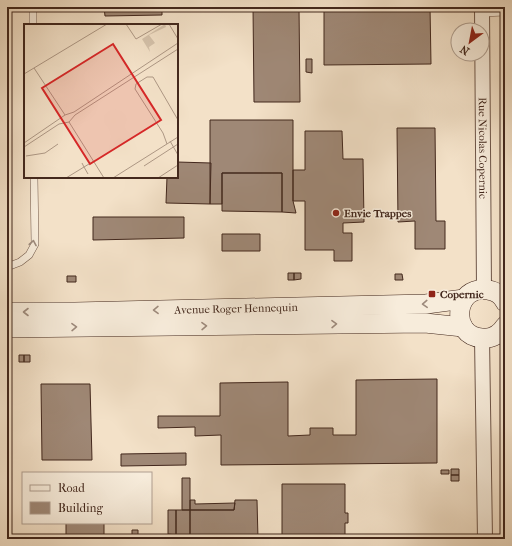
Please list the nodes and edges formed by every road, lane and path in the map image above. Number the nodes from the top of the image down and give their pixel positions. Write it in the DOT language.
graph roads {
  1 [pos="33,7"];
  2 [pos="482,10"];
  3 [pos="505,12"];
  4 [pos="33,24"];
  5 [pos="34,178"];
  6 [pos="7,266"];
  7 [pos="484,289"];
  8 [pos="464,299"];
  9 [pos="504,300"];
  10 [pos="7,312"];
  11 [pos="463,327"];
  12 [pos="7,328"];
  13 [pos="504,329"];
  14 [pos="482,338"];
  15 [pos="485,539"];
  1 -- 4 [label="lane"];
  2 -- 3 [label="lane"];
  2 -- 7 [label="street, Rue Nicolas Copernic"];
  6 -- 5 [label="lane, one-way"];
  7 -- 8 [label="street, Avenue Roger Hennequin"];
  7 -- 9 [label="street"];
  8 -- 10 [label="street, Avenue Roger Hennequin, one-way"];
  8 -- 11 [label="street"];
  12 -- 11 [label="street, Avenue Roger Hennequin, one-way"];
  11 -- 14 [label="street, Avenue Roger Hennequin"];
  13 -- 14 [label="street"];
  14 -- 15 [label="street"];
}
